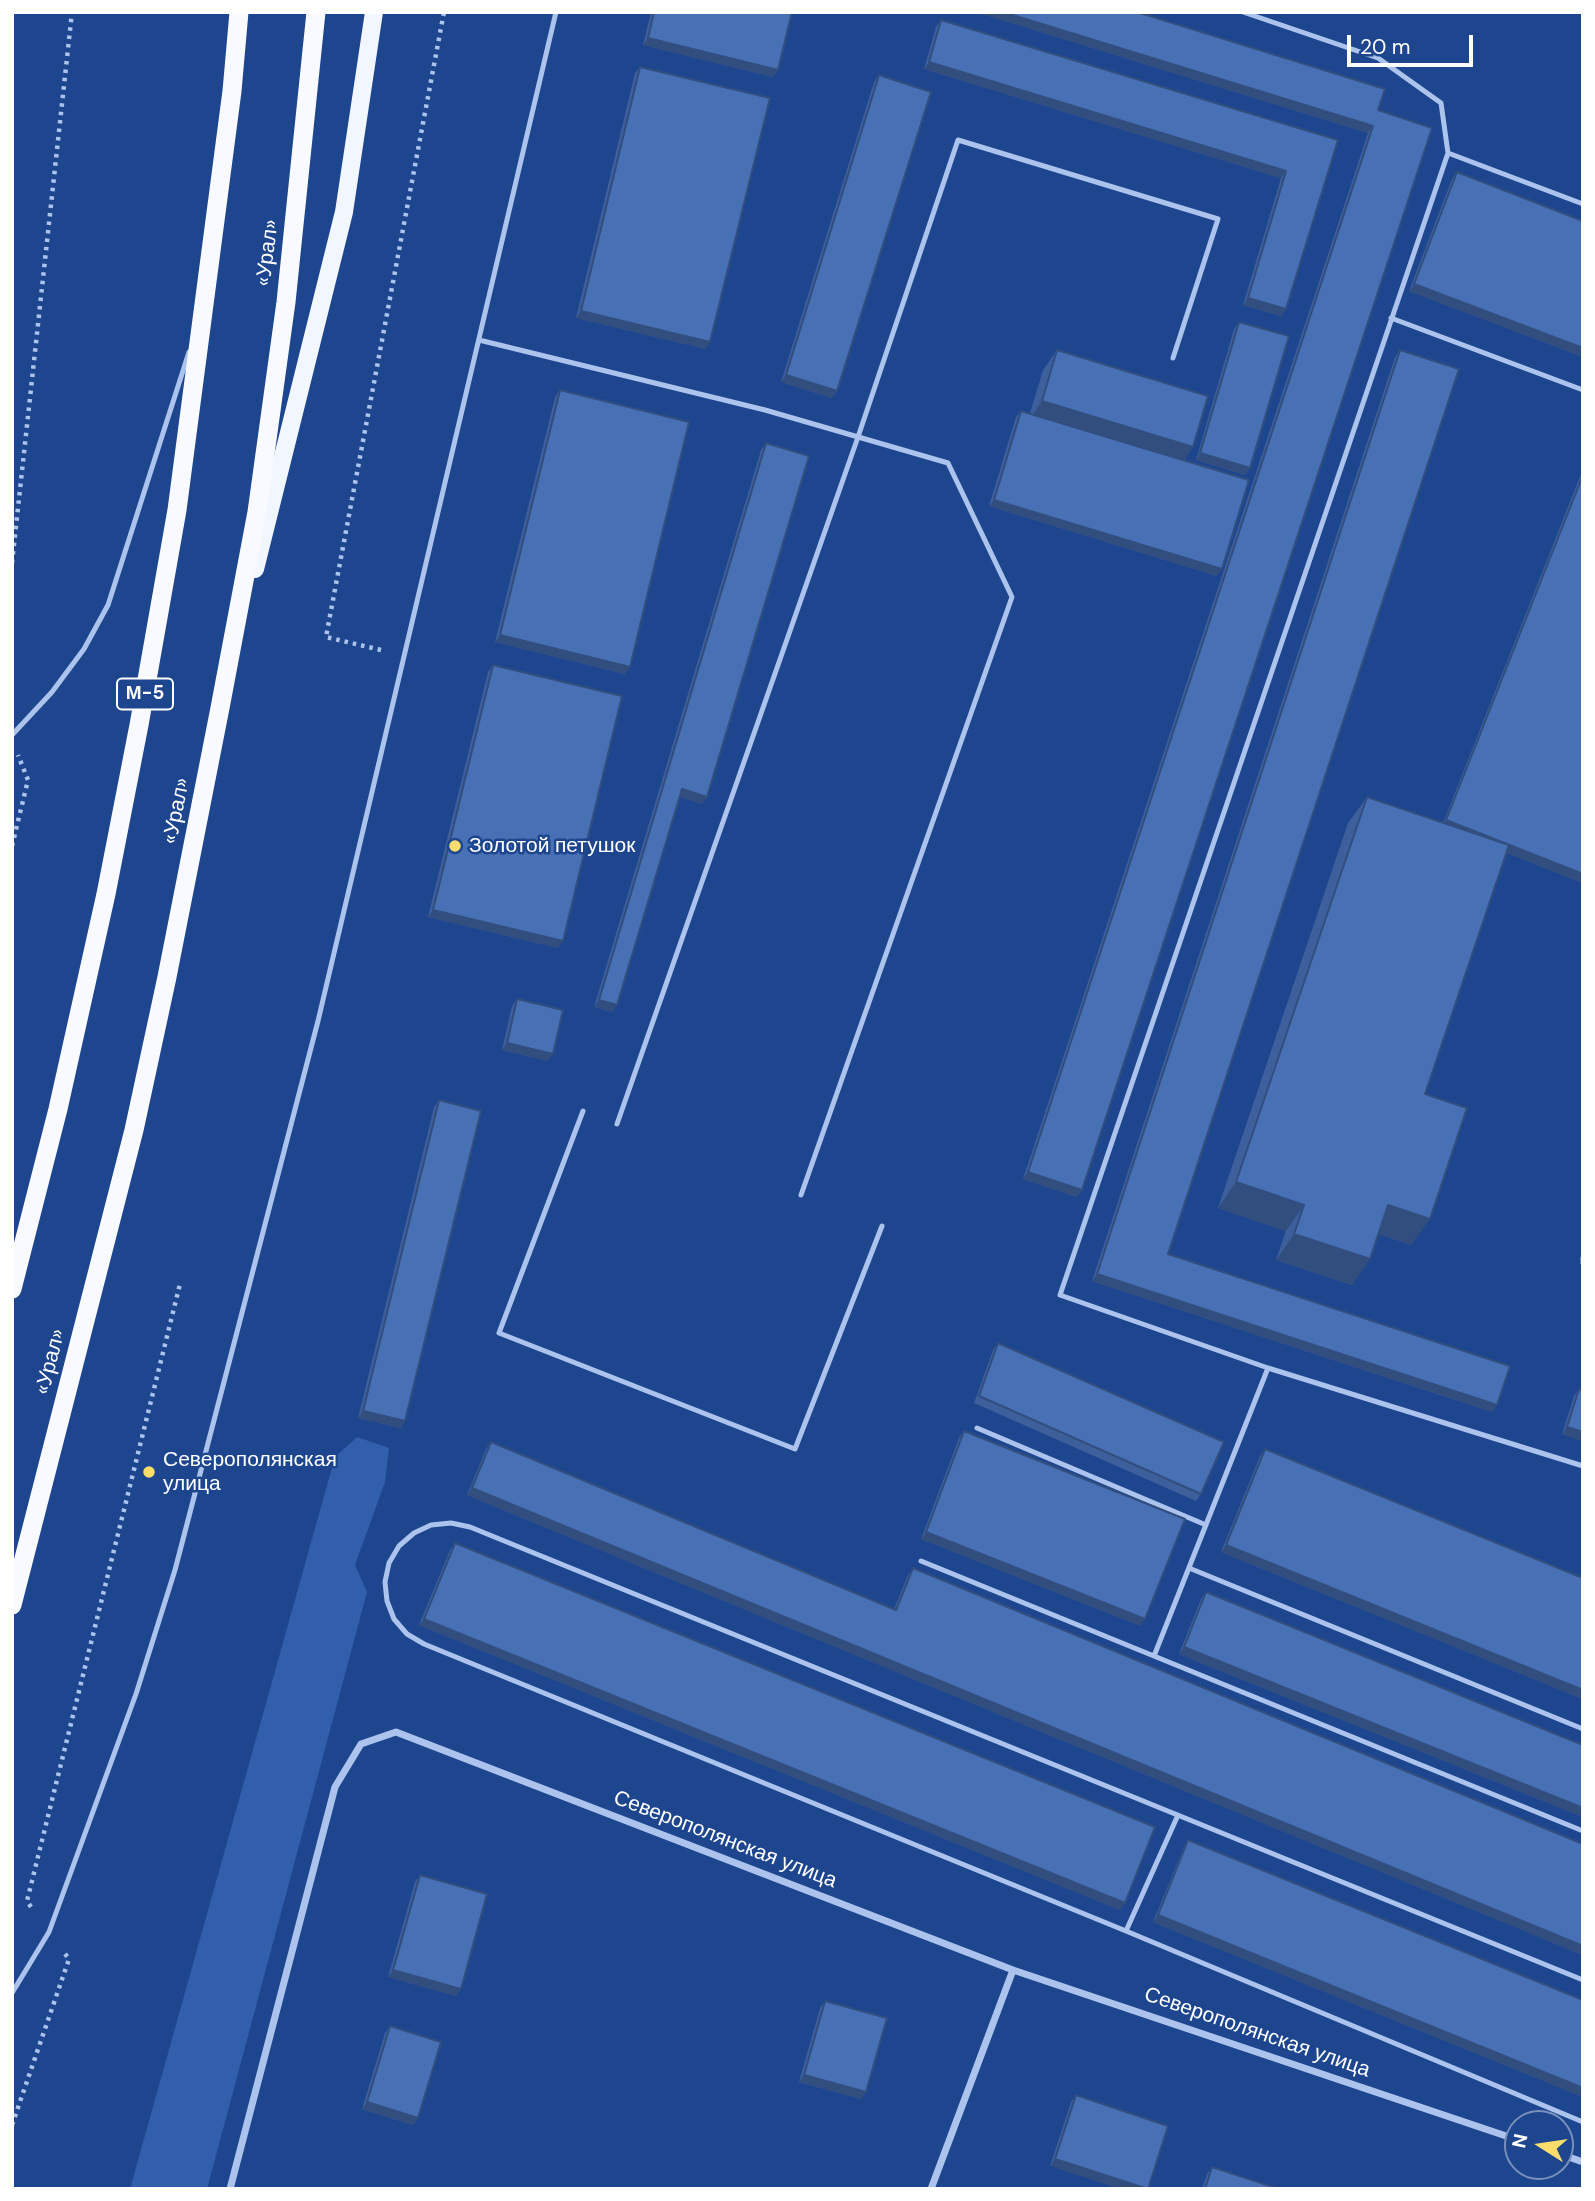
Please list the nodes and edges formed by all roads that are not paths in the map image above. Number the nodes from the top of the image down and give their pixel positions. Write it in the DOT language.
graph roads {
  1 [pos="232,12"];
  2 [pos="239,12"];
  3 [pos="316,12"];
  4 [pos="374,12"];
  5 [pos="556,12"];
  6 [pos="1242,12"];
  7 [pos="232,91"];
  8 [pos="1448,152"];
  9 [pos="1583,204"];
  10 [pos="205,302"];
  11 [pos="1391,318"];
  12 [pos="479,340"];
  13 [pos="1173,358"];
  14 [pos="1583,390"];
  15 [pos="858,437"];
  16 [pos="220,708"];
  17 [pos="12,735"];
  18 [pos="583,1111"];
  19 [pos="617,1124"];
  20 [pos="801,1195"];
  21 [pos="882,1226"];
  22 [pos="12,1289"];
  23 [pos="1268,1368"];
  24 [pos="977,1428"];
  25 [pos="1583,1466"];
  26 [pos="1206,1525"];
  27 [pos="921,1561"];
  28 [pos="1189,1568"];
  29 [pos="12,1605"];
  30 [pos="1154,1656"];
  31 [pos="1583,1729"];
  32 [pos="1178,1815"];
  33 [pos="1583,1830"];
  34 [pos="1126,1931"];
  35 [pos="1013,1970"];
  36 [pos="1583,1980"];
  37 [pos="12,1993"];
  38 [pos="1583,2122"];
  39 [pos="1504,2135"];
  40 [pos="230,2189"];
  41 [pos="931,2189"];
  1 -- 7 [label="main road"];
  2 -- 7 [label="highway, М-5"];
  3 -- 16 [label="highway, «Урал»"];
  4 -- 16 [label="main road"];
  5 -- 12 [label="lane"];
  6 -- 8 [label="lane"];
  7 -- 10 [label="highway, М-5"];
  8 -- 9 [label="lane"];
  8 -- 11 [label="lane"];
  10 -- 17 [label="lane"];
  10 -- 22 [label="highway, М-5"];
  11 -- 14 [label="lane"];
  11 -- 23 [label="lane"];
  12 -- 15 [label="lane"];
  12 -- 37 [label="lane"];
  13 -- 15 [label="lane"];
  15 -- 19 [label="lane"];
  15 -- 20 [label="lane"];
  16 -- 29 [label="highway, «Урал»"];
  18 -- 21 [label="lane"];
  23 -- 25 [label="lane"];
  23 -- 26 [label="lane"];
  24 -- 26 [label="lane"];
  26 -- 28 [label="lane"];
  27 -- 30 [label="lane"];
  28 -- 30 [label="lane"];
  28 -- 31 [label="lane"];
  30 -- 33 [label="lane"];
  32 -- 34 [label="lane"];
  32 -- 34 [label="lane"];
  32 -- 36 [label="lane"];
  34 -- 38 [label="lane"];
  35 -- 39 [label="street, Северополянская улица"];
  35 -- 40 [label="street, Северополянская улица"];
  35 -- 41 [label="street"];
}
